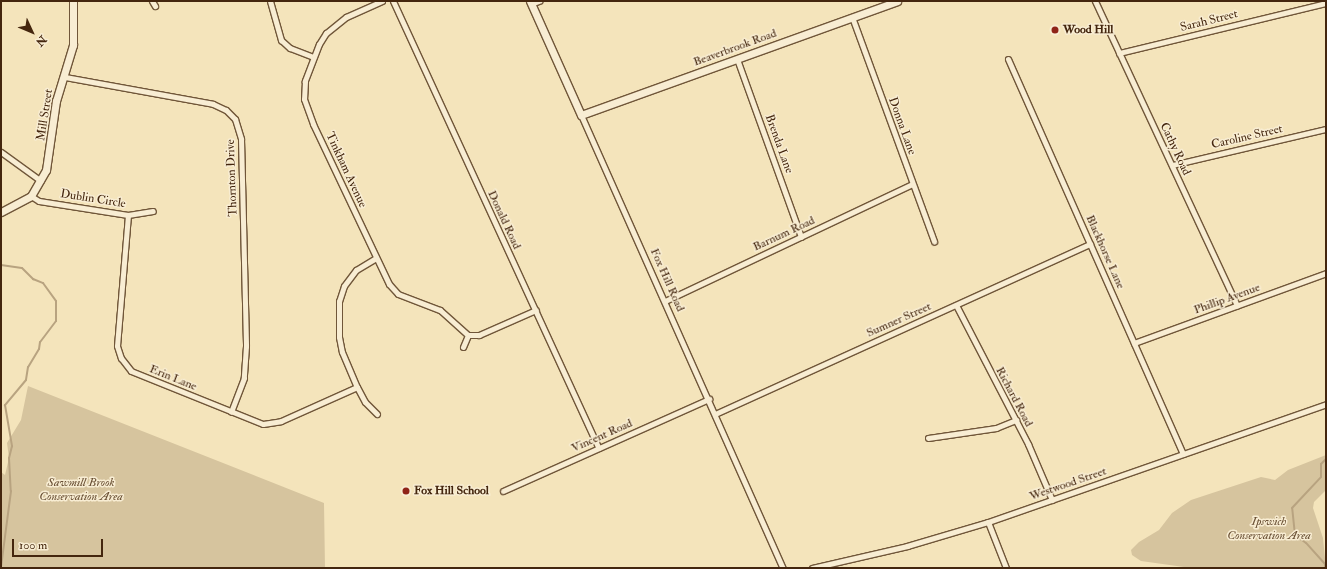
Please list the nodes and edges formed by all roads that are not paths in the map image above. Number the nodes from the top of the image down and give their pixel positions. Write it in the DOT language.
graph roads {
  1 [pos="73,1"];
  2 [pos="270,1"];
  3 [pos="382,1"];
  4 [pos="393,1"];
  5 [pos="539,1"];
  6 [pos="897,1"];
  7 [pos="1095,1"];
  8 [pos="531,2"];
  9 [pos="1326,3"];
  10 [pos="852,17"];
  11 [pos="1119,53"];
  12 [pos="313,57"];
  13 [pos="737,59"];
  14 [pos="1008,59"];
  15 [pos="65,77"];
  16 [pos="581,116"];
  17 [pos="1326,129"];
  18 [pos="1,152"];
  19 [pos="1172,166"];
  20 [pos="41,182"];
  21 [pos="912,184"];
  22 [pos="32,196"];
  23 [pos="153,211"];
  24 [pos="1,212"];
  25 [pos="128,215"];
  26 [pos="801,236"];
  27 [pos="934,241"];
  28 [pos="1090,244"];
  29 [pos="376,258"];
  30 [pos="1326,273"];
  31 [pos="665,302"];
  32 [pos="956,305"];
  33 [pos="1237,305"];
  34 [pos="536,310"];
  35 [pos="468,335"];
  36 [pos="1134,343"];
  37 [pos="463,347"];
  38 [pos="357,387"];
  39 [pos="709,399"];
  40 [pos="1326,404"];
  41 [pos="231,412"];
  42 [pos="377,414"];
  43 [pos="715,414"];
  44 [pos="1016,420"];
  45 [pos="928,438"];
  46 [pos="599,448"];
  47 [pos="1183,454"];
  48 [pos="503,491"];
  49 [pos="1052,500"];
  50 [pos="988,522"];
  51 [pos="783,568"];
  52 [pos="812,568"];
  53 [pos="1006,568"];
  1 -- 15 [label="street, Mill Street"];
  2 -- 12 [label="street"];
  3 -- 12 [label="street, Tinkham Avenue"];
  4 -- 34 [label="street, Donald Road"];
  5 -- 8 [label="street"];
  6 -- 10 [label="street, Beaverbrook Road"];
  7 -- 11 [label="street, Cathy Road"];
  8 -- 16 [label="street, Fox Hill Road"];
  9 -- 11 [label="street, Sarah Street"];
  10 -- 13 [label="street, Beaverbrook Road"];
  10 -- 21 [label="street, Donna Lane"];
  11 -- 19 [label="street, Cathy Road"];
  12 -- 29 [label="street, Tinkham Avenue"];
  13 -- 16 [label="street, Beaverbrook Road"];
  13 -- 26 [label="street, Brenda Lane"];
  14 -- 28 [label="street, Blackhorse Lane"];
  15 -- 20 [label="street, Mill Street"];
  15 -- 41 [label="street, Thornton Drive"];
  16 -- 31 [label="street, Fox Hill Road"];
  17 -- 19 [label="street, Caroline Street"];
  18 -- 20 [label="street"];
  19 -- 33 [label="street, Cathy Road"];
  20 -- 22 [label="street, Mill Street"];
  21 -- 26 [label="street, Barnum Road"];
  21 -- 27 [label="street, Donna Lane"];
  22 -- 24 [label="street, Mill Street"];
  22 -- 25 [label="street, Dublin Circle"];
  23 -- 25 [label="street, Dublin Circle"];
  25 -- 41 [label="street, Erin Lane"];
  26 -- 31 [label="street, Barnum Road"];
  28 -- 32 [label="street, Sumner Street"];
  28 -- 36 [label="street, Blackhorse Lane"];
  29 -- 35 [label="street, Tinkham Avenue"];
  29 -- 38 [label="street"];
  30 -- 33 [label="street, Phillip Avenue"];
  31 -- 39 [label="street, Fox Hill Road"];
  32 -- 43 [label="street, Sumner Street"];
  32 -- 44 [label="street, Richard Road"];
  33 -- 36 [label="street, Phillip Avenue"];
  34 -- 35 [label="street"];
  34 -- 46 [label="street, Donald Road"];
  35 -- 37 [label="street"];
  36 -- 47 [label="street, Blackhorse Lane"];
  38 -- 41 [label="street, Erin Lane"];
  38 -- 42 [label="street"];
  39 -- 43 [label="street, Fox Hill Road"];
  39 -- 46 [label="street, Vincent Road"];
  40 -- 47 [label="street, Westwood Street"];
  43 -- 51 [label="street, Fox Hill Road"];
  44 -- 45 [label="street"];
  44 -- 49 [label="street, Richard Road"];
  46 -- 48 [label="street, Vincent Road"];
  47 -- 49 [label="street, Westwood Street"];
  49 -- 50 [label="street, Westwood Street"];
  50 -- 52 [label="street, Westwood Street"];
  50 -- 53 [label="street"];
}
